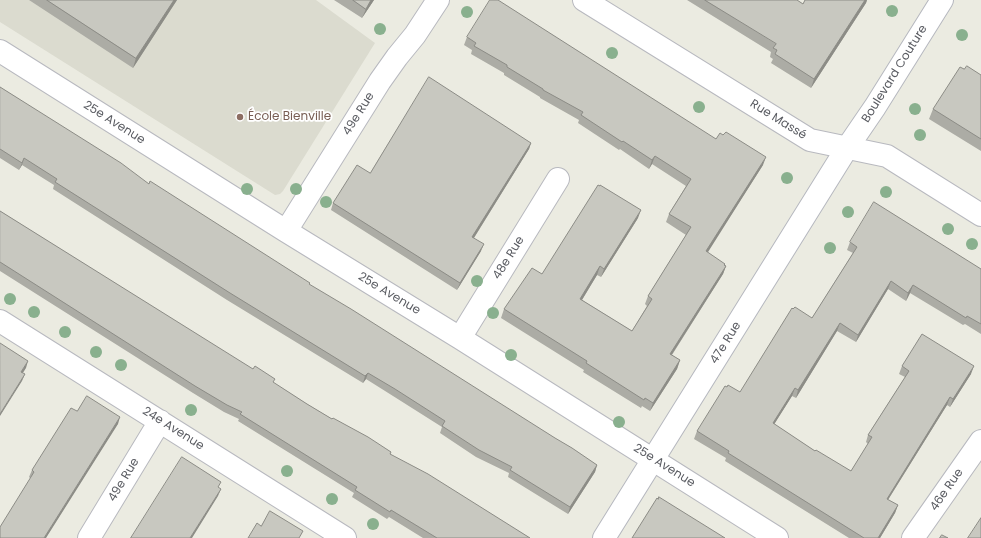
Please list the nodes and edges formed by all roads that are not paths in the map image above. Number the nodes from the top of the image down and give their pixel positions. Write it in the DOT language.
graph roads {
  1 [pos="438,0"];
  2 [pos="584,0"];
  3 [pos="942,0"];
  4 [pos="0,51"];
  5 [pos="847,148"];
  6 [pos="558,179"];
  7 [pos="981,215"];
  8 [pos="286,231"];
  9 [pos="0,321"];
  10 [pos="460,338"];
  11 [pos="160,421"];
  12 [pos="981,442"];
  13 [pos="653,460"];
  14 [pos="89,538"];
  15 [pos="345,538"];
  16 [pos="604,538"];
  17 [pos="777,538"];
  18 [pos="913,538"];
  1 -- 8 [label="street, 49e Rue"];
  2 -- 5 [label="street, Rue Massé"];
  3 -- 5 [label="street, Boulevard Couture"];
  4 -- 8 [label="street, 25e Avenue"];
  5 -- 7 [label="street, Rue Massé"];
  5 -- 13 [label="street, 47e Rue"];
  6 -- 10 [label="street, 48e Rue"];
  8 -- 10 [label="street, 25e Avenue"];
  9 -- 11 [label="street, 24e Avenue"];
  10 -- 13 [label="street, 25e Avenue"];
  11 -- 14 [label="street, 49e Rue"];
  11 -- 15 [label="street, 24e Avenue"];
  12 -- 18 [label="street, 46e Rue"];
  13 -- 16 [label="street, 47e Rue"];
  13 -- 17 [label="street, 25e Avenue"];
}
